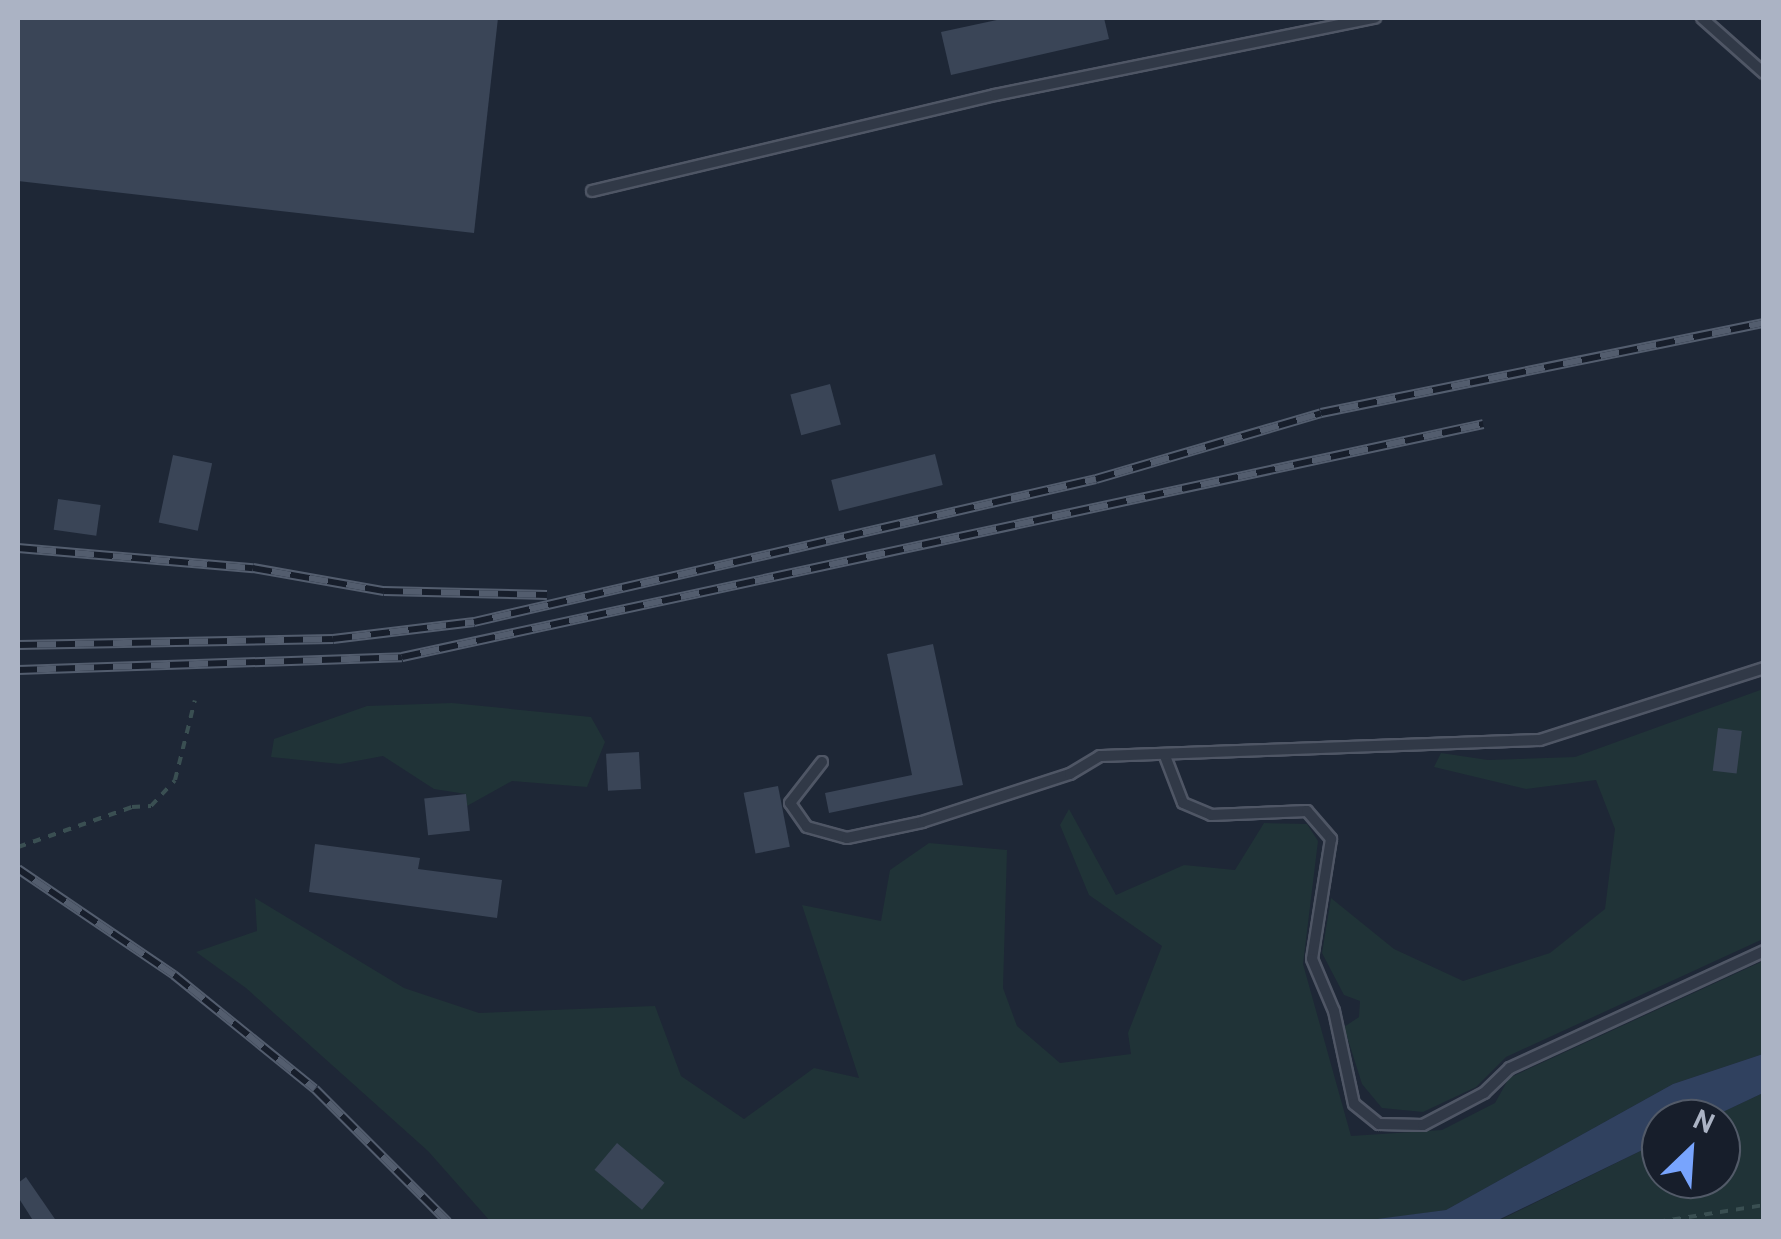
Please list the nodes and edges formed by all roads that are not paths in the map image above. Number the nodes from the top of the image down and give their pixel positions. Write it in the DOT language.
graph roads {
  1 [pos="1375,18"];
  2 [pos="1702,18"];
  3 [pos="1764,73"];
  4 [pos="592,191"];
  5 [pos="1764,668"];
  6 [pos="1165,756"];
  7 [pos="822,762"];
  8 [pos="1764,950"];
  1 -- 4 [label="lane"];
  2 -- 3 [label="lane"];
  5 -- 6 [label="lane"];
  6 -- 7 [label="lane"];
  6 -- 8 [label="lane"];
}
